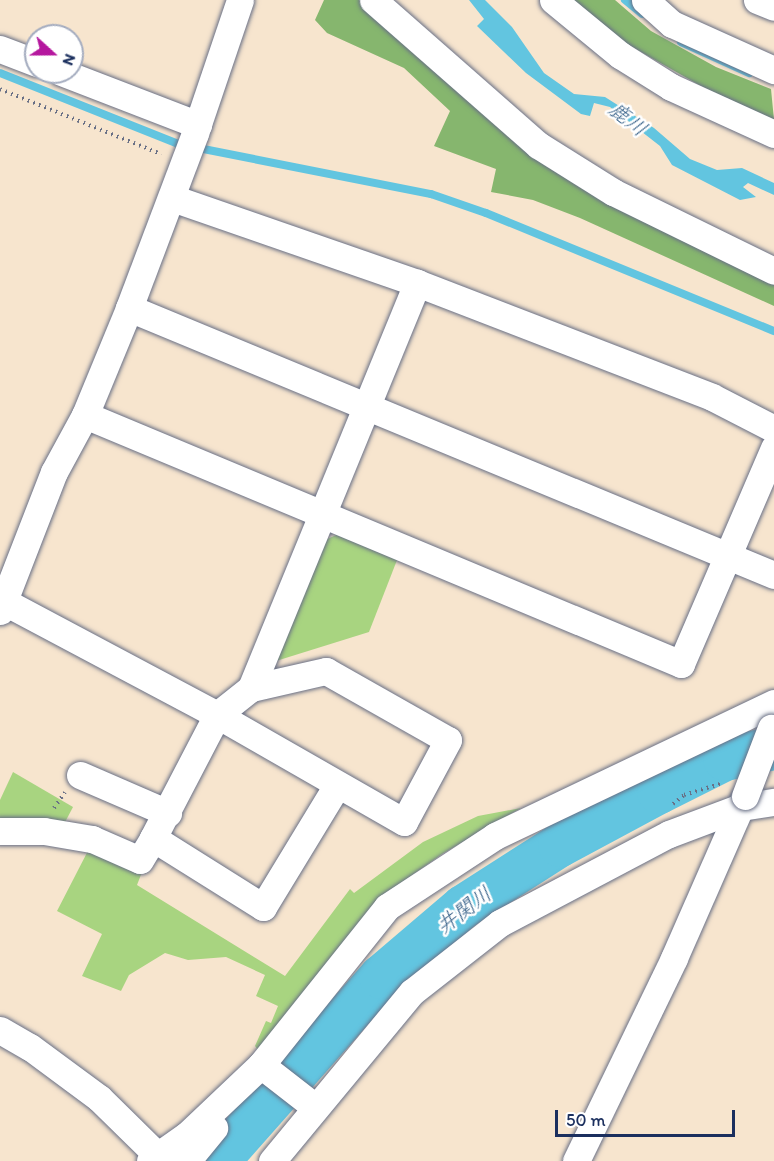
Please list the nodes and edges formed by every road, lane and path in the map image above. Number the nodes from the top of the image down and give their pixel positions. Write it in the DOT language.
graph roads {
  1 [pos="240,0"];
  2 [pos="373,0"];
  3 [pos="553,0"];
  4 [pos="645,0"];
  5 [pos="757,0"];
  6 [pos="774,7"];
  7 [pos="0,49"];
  8 [pos="24,58"];
  9 [pos="774,70"];
  10 [pos="82,84"];
  11 [pos="0,90"];
  12 [pos="774,134"];
  13 [pos="191,145"];
  14 [pos="172,198"];
  15 [pos="774,271"];
  16 [pos="417,284"];
  17 [pos="129,308"];
  18 [pos="368,405"];
  19 [pos="85,415"];
  20 [pos="774,429"];
  21 [pos="774,447"];
  22 [pos="323,514"];
  23 [pos="728,555"];
  24 [pos="774,575"];
  25 [pos="2,606"];
  26 [pos="251,688"];
  27 [pos="216,716"];
  28 [pos="773,717"];
  29 [pos="80,775"];
  30 [pos="336,787"];
  31 [pos="743,802"];
  32 [pos="774,802"];
  33 [pos="168,813"];
  34 [pos="0,831"];
  35 [pos="44,831"];
  36 [pos="153,838"];
  37 [pos="0,1030"];
  38 [pos="264,1067"];
  39 [pos="312,1105"];
  40 [pos="154,1159"];
  41 [pos="187,1161"];
  42 [pos="272,1161"];
  43 [pos="284,1161"];
  44 [pos="576,1161"];
  1 -- 13 [label="street"];
  2 -- 15 [label="street"];
  3 -- 12 [label="street"];
  4 -- 9 [label="street"];
  5 -- 6 [label="street"];
  7 -- 8 [label="street"];
  10 -- 13 [label="street"];
  11 -- 13 [label="path"];
  13 -- 14 [label="street"];
  14 -- 16 [label="street"];
  14 -- 17 [label="street"];
  16 -- 18 [label="street"];
  16 -- 20 [label="street"];
  17 -- 18 [label="street"];
  17 -- 19 [label="street"];
  18 -- 22 [label="street"];
  18 -- 23 [label="street"];
  19 -- 22 [label="street"];
  19 -- 25 [label="street"];
  21 -- 23 [label="street"];
  22 -- 23 [label="street"];
  22 -- 26 [label="street"];
  23 -- 24 [label="street"];
  25 -- 27 [label="street"];
  26 -- 27 [label="street"];
  26 -- 30 [label="street"];
  27 -- 30 [label="street"];
  27 -- 33 [label="street"];
  28 -- 31 [label="street, bridge"];
  28 -- 38 [label="street"];
  29 -- 33 [label="street"];
  29 -- 35 [label="path"];
  30 -- 36 [label="street"];
  31 -- 32 [label="street"];
  31 -- 39 [label="street"];
  31 -- 44 [label="street"];
  33 -- 36 [label="street"];
  34 -- 35 [label="street"];
  35 -- 36 [label="street"];
  37 -- 40 [label="street"];
  38 -- 39 [label="street"];
  38 -- 40 [label="street"];
  38 -- 41 [label="street"];
  39 -- 42 [label="street"];
  39 -- 43 [label="street"];
}
